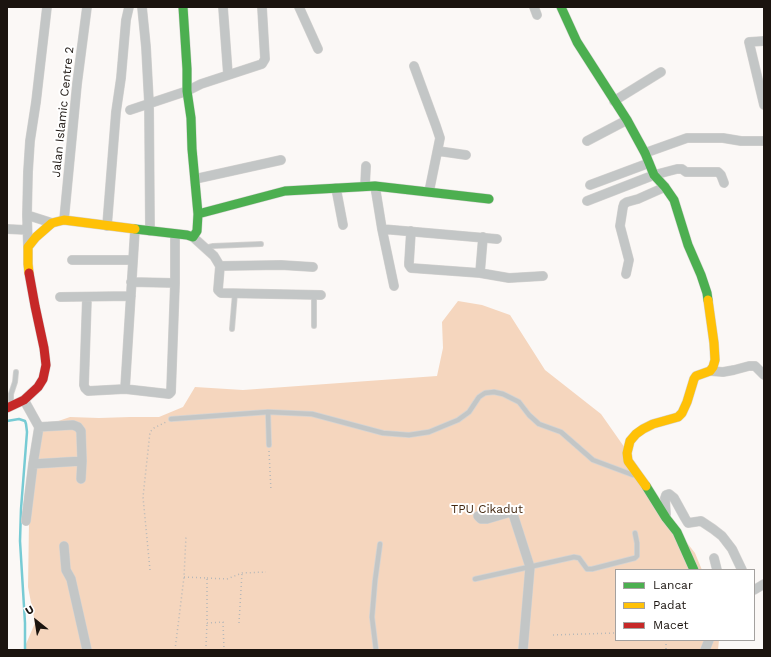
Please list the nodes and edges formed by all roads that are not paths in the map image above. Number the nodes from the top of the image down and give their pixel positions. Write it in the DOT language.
graph roads {
  1 [pos="47,7"];
  2 [pos="87,7"];
  3 [pos="129,7"];
  4 [pos="142,7"];
  5 [pos="183,7"];
  6 [pos="223,7"];
  7 [pos="262,7"];
  8 [pos="299,7"];
  9 [pos="561,7"];
  10 [pos="764,41"];
  11 [pos="318,49"];
  12 [pos="414,66"];
  13 [pos="662,72"];
  14 [pos="228,75"];
  15 [pos="187,91"];
  16 [pos="614,101"];
  17 [pos="149,103"];
  18 [pos="764,105"];
  19 [pos="130,110"];
  20 [pos="627,120"];
  21 [pos="587,141"];
  22 [pos="764,141"];
  23 [pos="438,152"];
  24 [pos="645,153"];
  25 [pos="466,155"];
  26 [pos="281,160"];
  27 [pos="649,163"];
  28 [pos="366,166"];
  29 [pos="654,175"];
  30 [pos="195,179"];
  31 [pos="724,183"];
  32 [pos="590,185"];
  33 [pos="365,186"];
  34 [pos="375,186"];
  35 [pos="665,187"];
  36 [pos="336,188"];
  37 [pos="430,192"];
  38 [pos="490,199"];
  39 [pos="587,201"];
  40 [pos="198,214"];
  41 [pos="27,215"];
  42 [pos="64,220"];
  43 [pos="52,223"];
  44 [pos="343,225"];
  45 [pos="107,226"];
  46 [pos="382,228"];
  47 [pos="7,229"];
  48 [pos="135,229"];
  49 [pos="27,230"];
  50 [pos="150,231"];
  51 [pos="411,231"];
  52 [pos="175,234"];
  53 [pos="193,237"];
  54 [pos="483,237"];
  55 [pos="497,239"];
  56 [pos="261,244"];
  57 [pos="28,247"];
  58 [pos="205,248"];
  59 [pos="72,260"];
  60 [pos="133,260"];
  61 [pos="220,266"];
  62 [pos="314,266"];
  63 [pos="480,273"];
  64 [pos="626,274"];
  65 [pos="543,276"];
  66 [pos="131,282"];
  67 [pos="175,283"];
  68 [pos="394,286"];
  69 [pos="235,293"];
  70 [pos="317,295"];
  71 [pos="131,296"];
  72 [pos="60,297"];
  73 [pos="87,297"];
  74 [pos="314,326"];
  75 [pos="232,329"];
  76 [pos="710,371"];
  77 [pos="16,372"];
  78 [pos="764,375"];
  79 [pos="125,390"];
  80 [pos="24,400"];
  81 [pos="9,408"];
  82 [pos="268,412"];
  83 [pos="171,419"];
  84 [pos="39,427"];
  85 [pos="269,445"];
  86 [pos="82,461"];
  87 [pos="33,464"];
  88 [pos="639,477"];
  89 [pos="81,479"];
  90 [pos="478,516"];
  91 [pos="666,518"];
  92 [pos="26,521"];
  93 [pos="634,533"];
  94 [pos="380,544"];
  95 [pos="64,546"];
  96 [pos="714,558"];
  97 [pos="530,567"];
  98 [pos="694,569"];
  99 [pos="717,569"];
  100 [pos="742,569"];
  101 [pos="476,579"];
  102 [pos="764,584"];
  103 [pos="755,589"];
  104 [pos="708,641"];
  105 [pos="87,650"];
  106 [pos="376,650"];
  107 [pos="523,650"];
  108 [pos="704,650"];
  1 -- 41 [label="street"];
  2 -- 42 [label="street, Jalan Islamic Centre 2"];
  3 -- 45 [label="street"];
  4 -- 17 [label="street"];
  5 -- 15 [label="street"];
  6 -- 14 [label="street"];
  7 -- 14 [label="street"];
  8 -- 11 [label="street"];
  9 -- 16 [label="street"];
  10 -- 18 [label="street"];
  12 -- 23 [label="street"];
  13 -- 16 [label="street"];
  14 -- 15 [label="street"];
  15 -- 17 [label="street"];
  15 -- 30 [label="street"];
  16 -- 20 [label="street"];
  17 -- 19 [label="street"];
  17 -- 50 [label="street"];
  20 -- 21 [label="street"];
  20 -- 24 [label="street"];
  22 -- 24 [label="street"];
  23 -- 25 [label="street"];
  23 -- 37 [label="street"];
  24 -- 27 [label="street"];
  26 -- 30 [label="street"];
  27 -- 29 [label="street"];
  27 -- 32 [label="street"];
  28 -- 33 [label="street"];
  29 -- 31 [label="street"];
  29 -- 35 [label="street"];
  29 -- 39 [label="street"];
  30 -- 40 [label="street"];
  33 -- 34 [label="street"];
  33 -- 36 [label="street"];
  34 -- 37 [label="street"];
  34 -- 46 [label="street"];
  35 -- 64 [label="street"];
  35 -- 76 [label="street"];
  36 -- 40 [label="street"];
  36 -- 44 [label="street"];
  37 -- 38 [label="street"];
  40 -- 53 [label="street"];
  41 -- 43 [label="street"];
  41 -- 49 [label="street"];
  42 -- 43 [label="street"];
  42 -- 45 [label="street"];
  43 -- 57 [label="street"];
  45 -- 48 [label="street"];
  46 -- 51 [label="street"];
  46 -- 68 [label="street"];
  47 -- 49 [label="street"];
  48 -- 50 [label="street"];
  48 -- 60 [label="street"];
  49 -- 57 [label="street"];
  50 -- 52 [label="street"];
  51 -- 54 [label="street"];
  51 -- 63 [label="street"];
  52 -- 53 [label="street"];
  52 -- 67 [label="street"];
  53 -- 58 [label="street"];
  54 -- 55 [label="street"];
  54 -- 63 [label="street"];
  56 -- 58 [label="lane"];
  57 -- 80 [label="street"];
  58 -- 61 [label="street"];
  59 -- 60 [label="street"];
  60 -- 66 [label="street"];
  61 -- 62 [label="street"];
  61 -- 69 [label="street"];
  63 -- 65 [label="street"];
  66 -- 67 [label="street"];
  66 -- 71 [label="street"];
  67 -- 79 [label="street"];
  69 -- 70 [label="street"];
  69 -- 75 [label="lane"];
  70 -- 74 [label="lane"];
  71 -- 73 [label="street"];
  71 -- 79 [label="street"];
  72 -- 73 [label="street"];
  73 -- 79 [label="street"];
  76 -- 78 [label="street"];
  76 -- 88 [label="street"];
  77 -- 81 [label="lane"];
  80 -- 81 [label="street"];
  80 -- 84 [label="street"];
  82 -- 83 [label="lane"];
  82 -- 85 [label="lane"];
  82 -- 88 [label="lane"];
  84 -- 86 [label="street"];
  84 -- 87 [label="street"];
  86 -- 87 [label="street"];
  86 -- 89 [label="street"];
  87 -- 92 [label="street"];
  88 -- 91 [label="street"];
  90 -- 97 [label="street"];
  91 -- 98 [label="street"];
  91 -- 100 [label="street"];
  93 -- 97 [label="lane"];
  94 -- 106 [label="lane"];
  95 -- 105 [label="street"];
  96 -- 99 [label="street"];
  97 -- 101 [label="lane"];
  97 -- 107 [label="street"];
  102 -- 103 [label="street"];
  104 -- 108 [label="street"];
}
